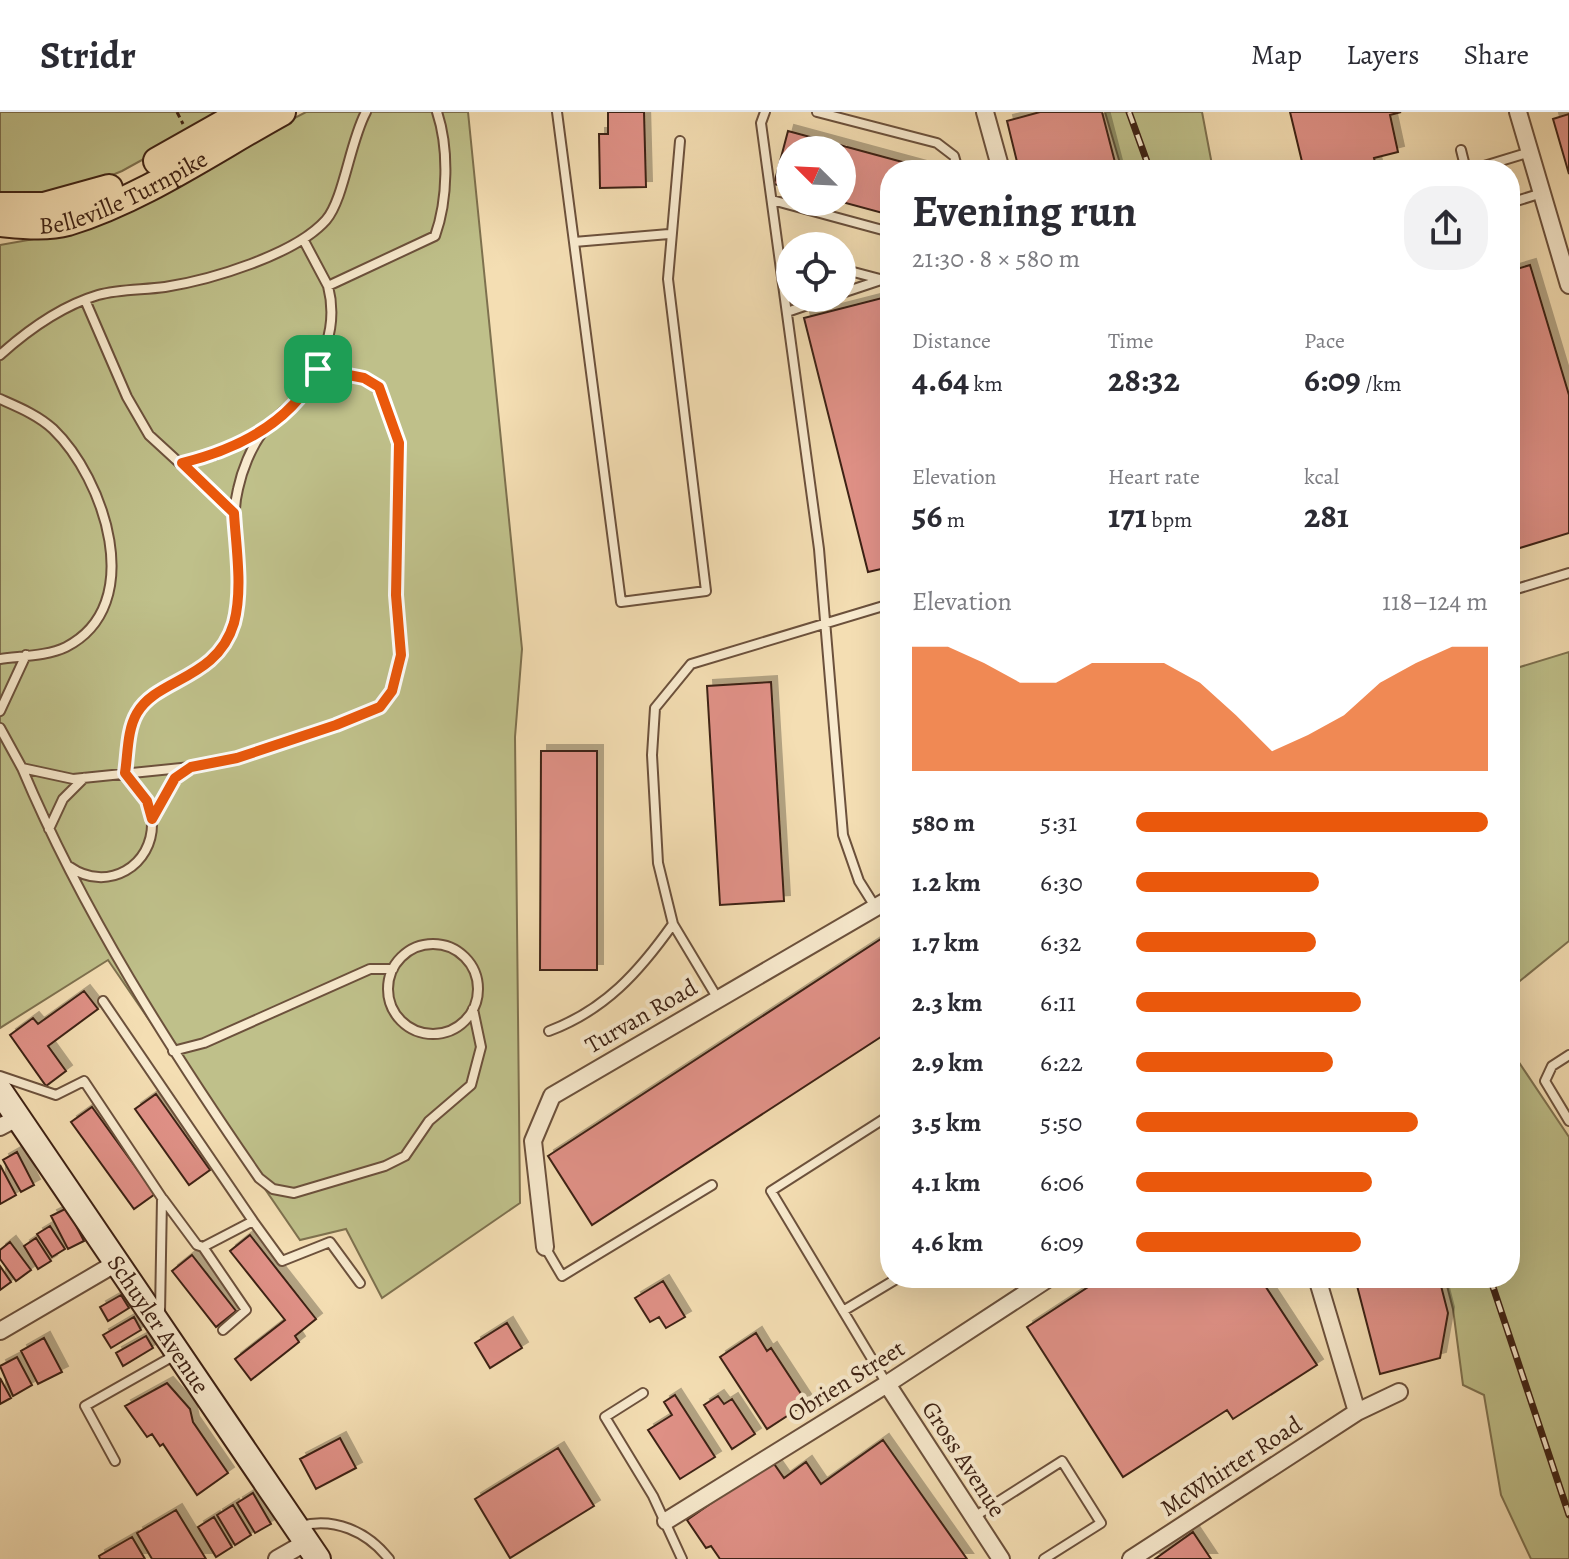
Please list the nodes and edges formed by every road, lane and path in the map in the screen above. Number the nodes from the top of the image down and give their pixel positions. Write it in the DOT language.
graph roads {
  1 [pos="244,112"];
  2 [pos="282,112"];
  3 [pos="366,112"];
  4 [pos="437,112"];
  5 [pos="557,112"];
  6 [pos="765,112"];
  7 [pos="817,112"];
  8 [pos="985,112"];
  9 [pos="1518,112"];
  10 [pos="680,141"];
  11 [pos="1461,150"];
  12 [pos="1530,152"];
  13 [pos="955,160"];
  14 [pos="998,160"];
  15 [pos="1465,160"];
  16 [pos="1503,160"];
  17 [pos="1542,193"];
  18 [pos="772,200"];
  19 [pos="1520,200"];
  20 [pos="0,206"];
  21 [pos="0,223"];
  22 [pos="880,229"];
  23 [pos="776,232"];
  24 [pos="669,234"];
  25 [pos="303,239"];
  26 [pos="574,242"];
  27 [pos="856,272"];
  28 [pos="880,277"];
  29 [pos="880,280"];
  30 [pos="1569,285"];
  31 [pos="328,286"];
  32 [pos="856,288"];
  33 [pos="85,300"];
  34 [pos="787,312"];
  35 [pos="0,355"];
  36 [pos="318,369"];
  37 [pos="0,399"];
  38 [pos="263,432"];
  39 [pos="399,443"];
  40 [pos="182,463"];
  41 [pos="234,513"];
  42 [pos="1569,573"];
  43 [pos="1520,588"];
  44 [pos="880,607"];
  45 [pos="824,625"];
  46 [pos="26,655"];
  47 [pos="0,659"];
  48 [pos="0,711"];
  49 [pos="336,725"];
  50 [pos="0,728"];
  51 [pos="191,767"];
  52 [pos="22,768"];
  53 [pos="125,773"];
  54 [pos="84,778"];
  55 [pos="152,819"];
  56 [pos="49,829"];
  57 [pos="66,864"];
  58 [pos="880,901"];
  59 [pos="880,906"];
  60 [pos="673,924"];
  61 [pos="393,969"];
  62 [pos="718,999"];
  63 [pos="103,1001"];
  64 [pos="473,1009"];
  65 [pos="549,1031"];
  66 [pos="173,1051"];
  67 [pos="1569,1055"];
  68 [pos="0,1076"];
  69 [pos="0,1091"];
  70 [pos="880,1121"];
  71 [pos="1569,1121"];
  72 [pos="10,1122"];
  73 [pos="712,1185"];
  74 [pos="162,1198"];
  75 [pos="253,1221"];
  76 [pos="203,1247"];
  77 [pos="545,1247"];
  78 [pos="118,1262"];
  79 [pos="360,1283"];
  80 [pos="881,1288"];
  81 [pos="1034,1288"];
  82 [pos="1320,1288"];
  83 [pos="843,1311"];
  84 [pos="160,1326"];
  85 [pos="223,1330"];
  86 [pos="0,1331"];
  87 [pos="178,1354"];
  88 [pos="887,1384"];
  89 [pos="1399,1392"];
  90 [pos="643,1393"];
  91 [pos="1357,1412"];
  92 [pos="115,1461"];
  93 [pos="974,1517"];
  94 [pos="666,1521"];
  95 [pos="306,1543"];
  96 [pos="277,1559"];
  97 [pos="389,1559"];
  98 [pos="682,1559"];
  99 [pos="1001,1559"];
  100 [pos="1044,1559"];
  101 [pos="1131,1559"];
  1 -- 20 [label="main road, Belleville Turnpike"];
  2 -- 21 [label="main road, Belleville Turnpike"];
  3 -- 25 [label="lane"];
  4 -- 31 [label="lane"];
  5 -- 26 [label="lane"];
  6 -- 18 [label="lane"];
  7 -- 13 [label="lane"];
  8 -- 14 [label="street"];
  9 -- 12 [label="street"];
  10 -- 24 [label="lane"];
  11 -- 15 [label="lane"];
  12 -- 16 [label="lane"];
  12 -- 17 [label="street"];
  17 -- 19 [label="lane"];
  17 -- 30 [label="street"];
  18 -- 22 [label="lane"];
  18 -- 23 [label="lane"];
  24 -- 26 [label="lane"];
  24 -- 26 [label="lane"];
  25 -- 31 [label="lane"];
  25 -- 33 [label="lane"];
  27 -- 28 [label="lane"];
  29 -- 32 [label="lane"];
  31 -- 36 [label="lane"];
  33 -- 35 [label="lane"];
  33 -- 40 [label="lane"];
  34 -- 45 [label="lane"];
  36 -- 38 [label="lane"];
  36 -- 39 [label="lane"];
  37 -- 46 [label="lane"];
  38 -- 40 [label="lane"];
  38 -- 41 [label="lane"];
  39 -- 49 [label="path"];
  40 -- 41 [label="lane"];
  41 -- 53 [label="lane"];
  42 -- 43 [label="lane"];
  44 -- 45 [label="lane"];
  45 -- 58 [label="lane"];
  45 -- 60 [label="lane"];
  46 -- 47 [label="lane"];
  46 -- 48 [label="lane"];
  49 -- 51 [label="lane"];
  50 -- 52 [label="lane"];
  51 -- 53 [label="lane"];
  51 -- 55 [label="lane"];
  52 -- 54 [label="lane"];
  52 -- 56 [label="lane"];
  53 -- 54 [label="lane"];
  53 -- 55 [label="lane"];
  54 -- 56 [label="lane"];
  55 -- 57 [label="lane"];
  56 -- 57 [label="lane"];
  57 -- 66 [label="lane"];
  59 -- 62 [label="street, Turvan Road"];
  60 -- 62 [label="lane"];
  60 -- 65 [label="lane"];
  61 -- 64 [label="lane"];
  61 -- 64 [label="lane"];
  61 -- 66 [label="lane"];
  62 -- 77 [label="street, Turvan Road"];
  63 -- 75 [label="lane"];
  64 -- 66 [label="lane"];
  67 -- 71 [label="lane"];
  68 -- 74 [label="lane"];
  69 -- 72 [label="main road, Schuyler Avenue"];
  70 -- 83 [label="lane"];
  72 -- 78 [label="main road, Schuyler Avenue"];
  73 -- 77 [label="lane"];
  74 -- 76 [label="lane"];
  74 -- 84 [label="lane"];
  75 -- 76 [label="lane"];
  75 -- 79 [label="lane"];
  76 -- 85 [label="lane"];
  78 -- 84 [label="main road, Schuyler Avenue"];
  78 -- 86 [label="street"];
  80 -- 83 [label="lane"];
  81 -- 88 [label="street, Obrien Street"];
  82 -- 91 [label="street"];
  83 -- 88 [label="lane"];
  84 -- 87 [label="main road, Schuyler Avenue"];
  87 -- 92 [label="lane"];
  87 -- 95 [label="main road, Schuyler Avenue"];
  88 -- 93 [label="street, Gross Avenue"];
  88 -- 94 [label="street, Obrien Street"];
  89 -- 91 [label="street, McWhirter Road"];
  90 -- 94 [label="lane"];
  91 -- 101 [label="street, McWhirter Road"];
  93 -- 99 [label="street, Gross Avenue"];
  93 -- 100 [label="lane"];
  94 -- 98 [label="lane"];
  95 -- 96 [label="street"];
  95 -- 97 [label="lane"];
}
